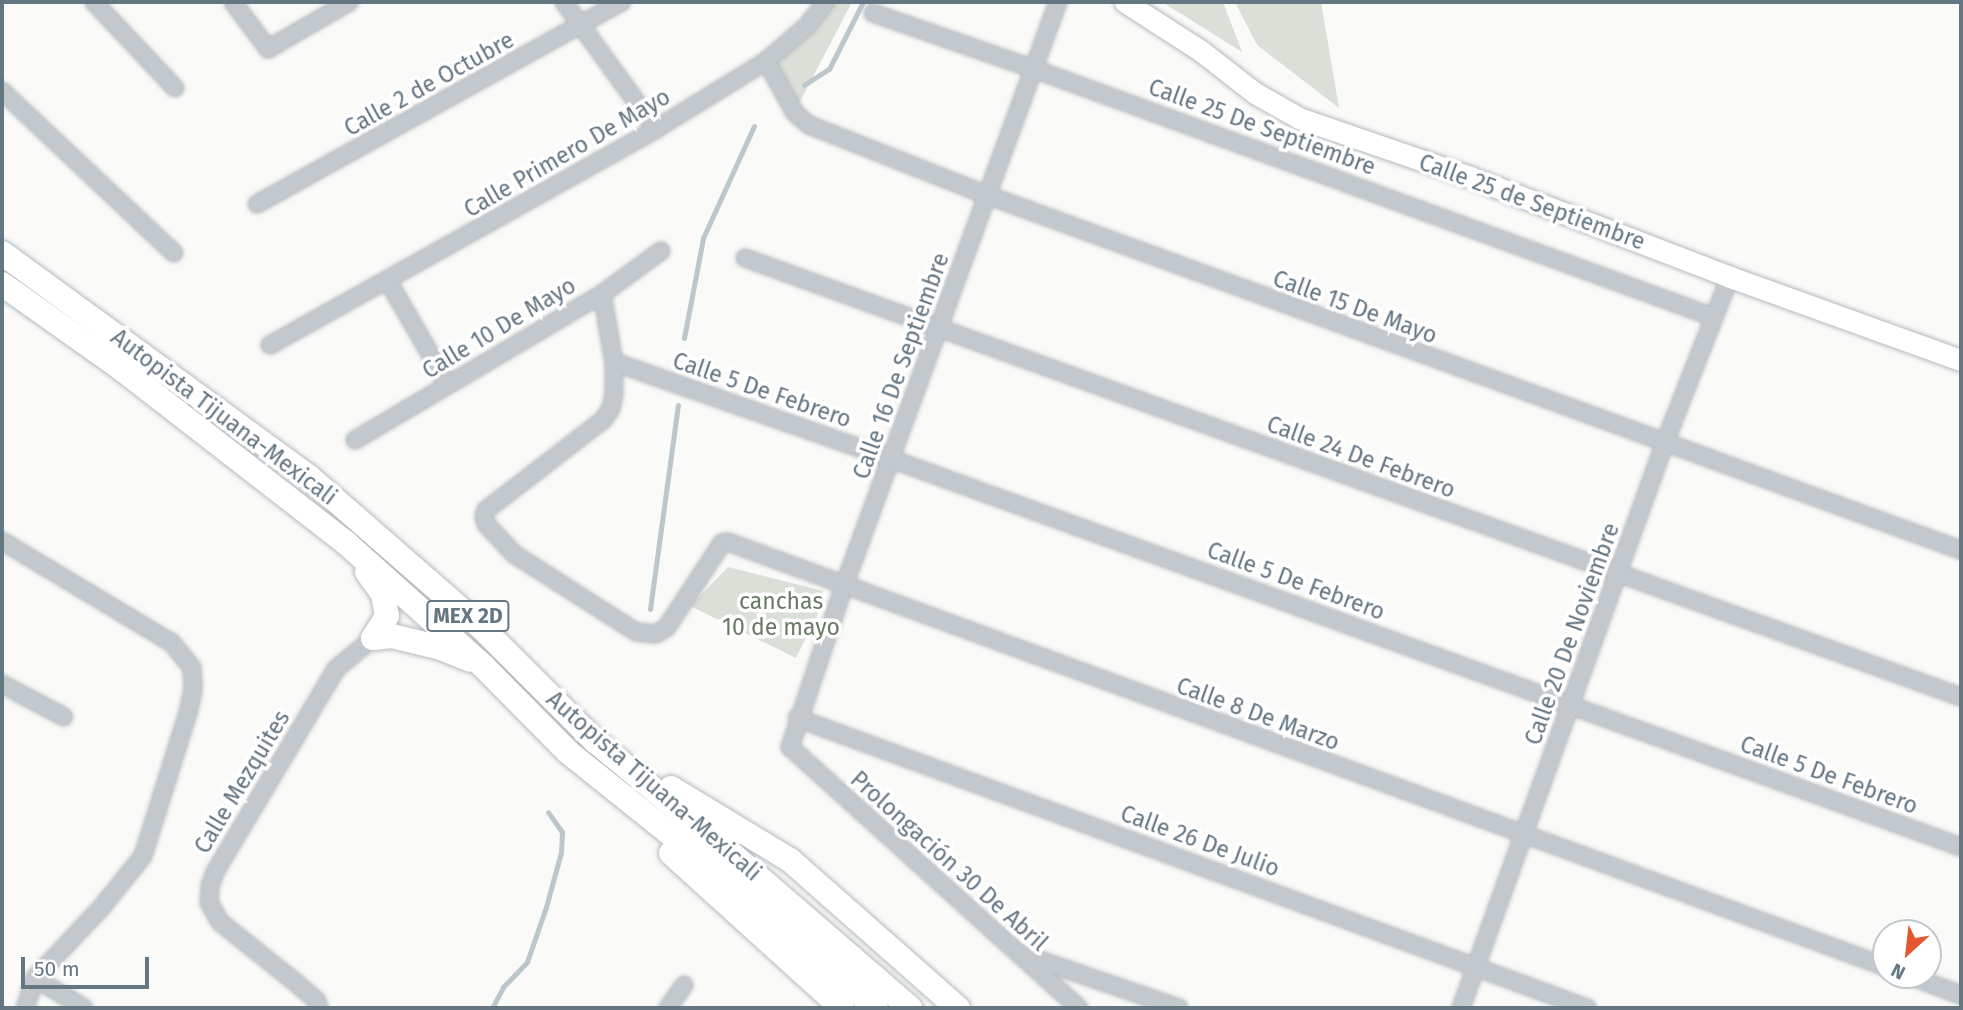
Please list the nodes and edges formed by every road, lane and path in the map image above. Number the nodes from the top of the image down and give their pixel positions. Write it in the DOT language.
graph roads {
  1 [pos="94,2"];
  2 [pos="233,2"];
  3 [pos="349,2"];
  4 [pos="564,2"];
  5 [pos="622,2"];
  6 [pos="825,2"];
  7 [pos="1058,2"];
  8 [pos="1125,2"];
  9 [pos="873,13"];
  10 [pos="582,26"];
  11 [pos="766,61"];
  12 [pos="1034,69"];
  13 [pos="174,88"];
  14 [pos="2,91"];
  15 [pos="656,129"];
  16 [pos="987,195"];
  17 [pos="257,204"];
  18 [pos="662,251"];
  19 [pos="2,253"];
  20 [pos="174,253"];
  21 [pos="745,258"];
  22 [pos="1730,278"];
  23 [pos="388,281"];
  24 [pos="2,284"];
  25 [pos="602,294"];
  26 [pos="1713,317"];
  27 [pos="939,329"];
  28 [pos="270,345"];
  29 [pos="1961,360"];
  30 [pos="614,362"];
  31 [pos="448,385"];
  32 [pos="355,440"];
  33 [pos="1664,445"];
  34 [pos="891,459"];
  35 [pos="2,541"];
  36 [pos="345,541"];
  37 [pos="1961,551"];
  38 [pos="1618,574"];
  39 [pos="844,586"];
  40 [pos="373,638"];
  41 [pos="483,666"];
  42 [pos="2,684"];
  43 [pos="1961,697"];
  44 [pos="1570,705"];
  45 [pos="64,717"];
  46 [pos="797,718"];
  47 [pos="595,741"];
  48 [pos="790,747"];
  49 [pos="568,752"];
  50 [pos="1524,835"];
  51 [pos="1961,847"];
  52 [pos="1014,951"];
  53 [pos="1872,962"];
  54 [pos="1476,967"];
  55 [pos="35,978"];
  56 [pos="684,985"];
  57 [pos="1942,988"];
  58 [pos="1961,995"];
  59 [pos="25,1008"];
  60 [pos="84,1008"];
  61 [pos="319,1008"];
  62 [pos="668,1008"];
  63 [pos="842,1008"];
  64 [pos="876,1008"];
  65 [pos="910,1008"];
  66 [pos="958,1008"];
  67 [pos="1079,1008"];
  68 [pos="1179,1008"];
  69 [pos="1461,1008"];
  70 [pos="1587,1008"];
  1 -- 13 [label="street"];
  2 -- 3 [label="street"];
  4 -- 10 [label="street"];
  5 -- 10 [label="street, Calle 2 de Octubre"];
  6 -- 11 [label="street, Calle Primero De Mayo"];
  7 -- 12 [label="street, Calle 16 De Septiembre"];
  8 -- 22 [label="main road, Calle 25 de Septiembre"];
  9 -- 12 [label="street, Calle 25 De Septiembre"];
  10 -- 15 [label="street"];
  10 -- 17 [label="street, Calle 2 de Octubre"];
  11 -- 15 [label="street, Calle Primero De Mayo"];
  11 -- 16 [label="street, Calle 15 De Mayo"];
  12 -- 16 [label="street, Calle 16 De Septiembre"];
  12 -- 26 [label="street, Calle 25 De Septiembre"];
  14 -- 20 [label="street"];
  15 -- 23 [label="street, Calle Primero De Mayo"];
  16 -- 27 [label="street, Calle 16 De Septiembre"];
  16 -- 33 [label="street, Calle 15 De Mayo"];
  18 -- 25 [label="street, Calle 10 De Mayo"];
  19 -- 47 [label="highway, Autopista Tijuana-Mexicali / MEX 2D"];
  21 -- 27 [label="street, Calle 24 De Febrero"];
  22 -- 26 [label="street, Calle 20 De Noviembre"];
  22 -- 29 [label="main road, Calle 25 de Septiembre"];
  23 -- 28 [label="street, Calle Primero De Mayo"];
  23 -- 31 [label="street"];
  24 -- 36 [label="highway, Autopista Tijuana-Mexicali / MEX 2D"];
  25 -- 30 [label="street"];
  25 -- 31 [label="street, Calle 10 De Mayo"];
  26 -- 33 [label="street, Calle 20 De Noviembre"];
  27 -- 34 [label="street, Calle 16 De Septiembre"];
  27 -- 38 [label="street, Calle 24 De Febrero"];
  30 -- 34 [label="street, Calle 5 De Febrero"];
  30 -- 39 [label="street, Calle 8 De Marzo"];
  31 -- 32 [label="street, Calle 10 De Mayo"];
  33 -- 37 [label="street, Calle 15 De Mayo"];
  33 -- 38 [label="street, Calle 20 De Noviembre"];
  34 -- 39 [label="street, Calle 16 De Septiembre"];
  34 -- 44 [label="street, Calle 5 De Febrero"];
  35 -- 55 [label="street"];
  36 -- 40 [label="highway"];
  36 -- 41 [label="highway, Autopista Tijuana-Mexicali / MEX 2D"];
  38 -- 43 [label="street, Calle 24 De Febrero"];
  38 -- 44 [label="street, Calle 20 De Noviembre"];
  39 -- 46 [label="street, Calle 16 De Septiembre"];
  39 -- 50 [label="street, Calle 8 De Marzo"];
  40 -- 41 [label="highway"];
  40 -- 61 [label="street, Calle Mezquites"];
  41 -- 49 [label="highway, Autopista Tijuana-Mexicali / MEX 2D"];
  42 -- 45 [label="street"];
  44 -- 50 [label="street, Calle 20 De Noviembre"];
  44 -- 51 [label="street, Calle 5 De Febrero"];
  46 -- 48 [label="street, Calle 16 De Septiembre"];
  46 -- 54 [label="street, Calle 26 De Julio"];
  47 -- 65 [label="highway, Autopista Tijuana-Mexicali / MEX 2D"];
  47 -- 66 [label="highway"];
  48 -- 52 [label="street, Prolongación 30 De Abril"];
  49 -- 63 [label="highway"];
  49 -- 64 [label="highway, Autopista Tijuana-Mexicali / MEX 2D"];
  50 -- 53 [label="street, Calle 8 De Marzo"];
  50 -- 54 [label="street, Calle 20 De Noviembre"];
  52 -- 67 [label="street, Prolongación 30 De Abril"];
  52 -- 68 [label="street"];
  54 -- 69 [label="street, Calle 20 De Noviembre"];
  54 -- 70 [label="street, Calle 26 De Julio"];
  55 -- 59 [label="street"];
  55 -- 60 [label="street"];
  56 -- 62 [label="street"];
  57 -- 58 [label="street"];
}
